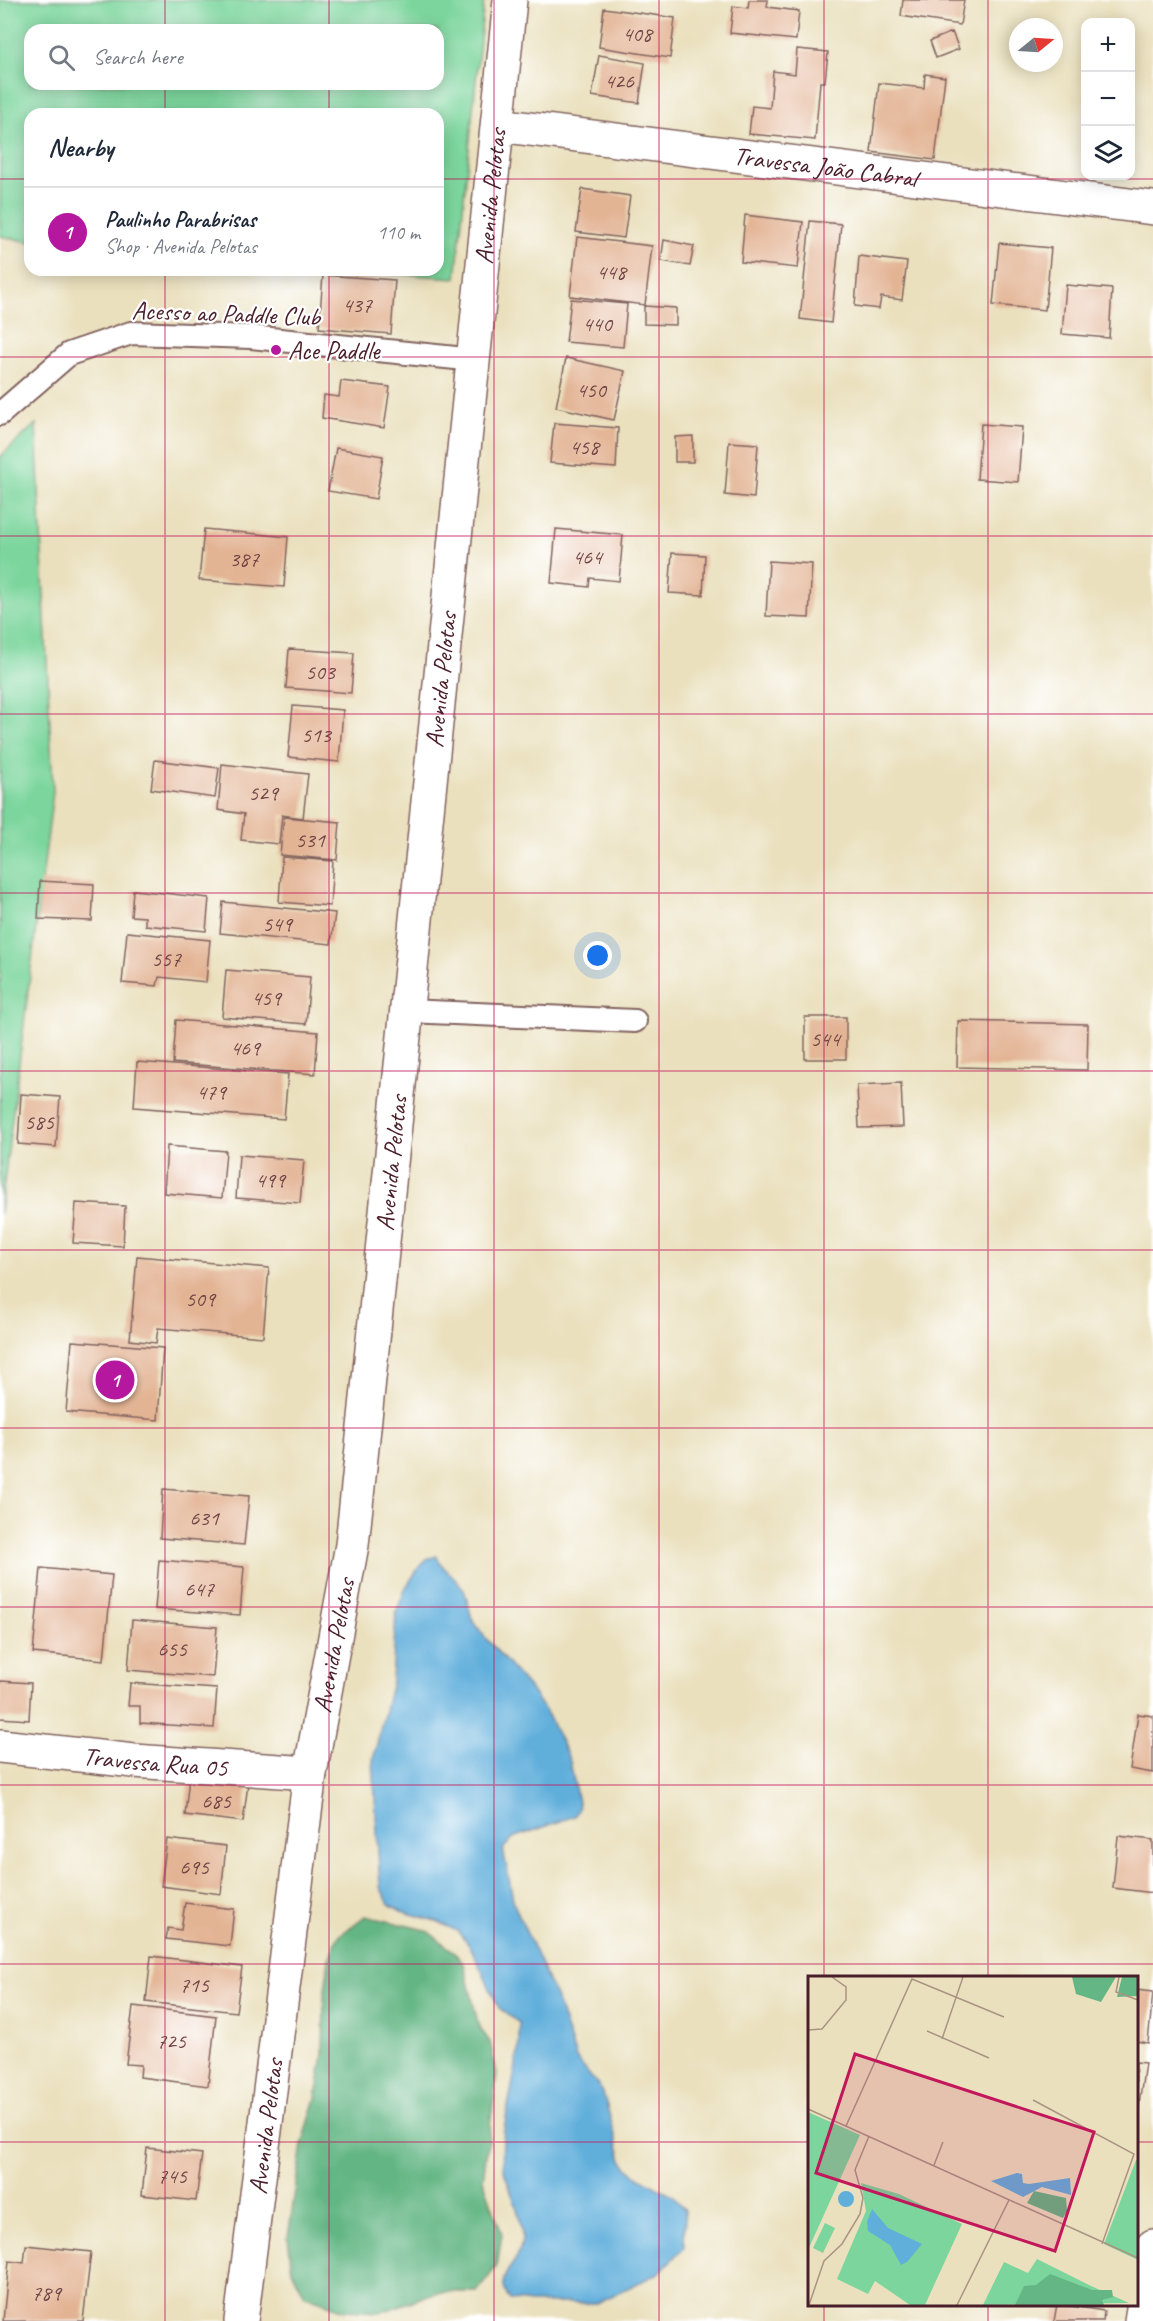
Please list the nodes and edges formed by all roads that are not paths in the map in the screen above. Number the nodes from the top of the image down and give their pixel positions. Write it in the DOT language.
graph roads {
  1 [pos="510,0"];
  2 [pos="498,125"];
  3 [pos="1153,208"];
  4 [pos="475,360"];
  5 [pos="0,414"];
  6 [pos="407,1011"];
  7 [pos="636,1021"];
  8 [pos="0,1746"];
  9 [pos="310,1773"];
  10 [pos="1153,2246"];
  11 [pos="241,2321"];
  12 [pos="1141,2321"];
  1 -- 2 [label="street, Avenida Pelotas"];
  2 -- 3 [label="street, Travessa João Cabral"];
  2 -- 4 [label="street, Avenida Pelotas"];
  4 -- 5 [label="lane, Acesso ao Paddle Club"];
  4 -- 6 [label="street, Avenida Pelotas"];
  6 -- 7 [label="lane"];
  6 -- 9 [label="street, Avenida Pelotas"];
  8 -- 9 [label="street, Travessa Rua 05"];
  9 -- 11 [label="street, Avenida Pelotas"];
  10 -- 12 [label="street"];
}
